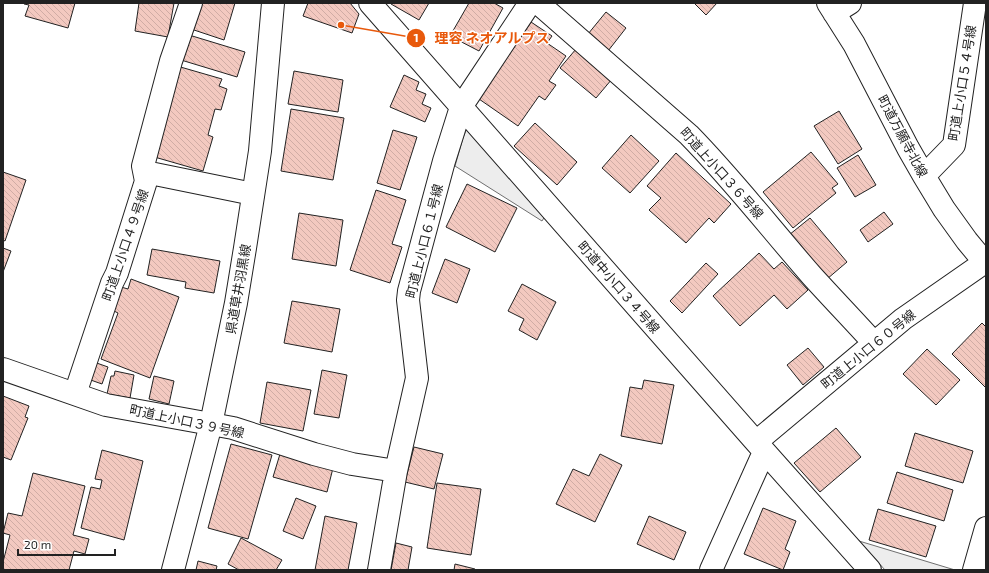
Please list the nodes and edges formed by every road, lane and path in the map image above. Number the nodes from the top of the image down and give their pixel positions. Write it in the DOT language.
graph roads {
  1 [pos="191,3"];
  2 [pos="273,3"];
  3 [pos="370,3"];
  4 [pos="530,3"];
  5 [pos="538,3"];
  6 [pos="974,3"];
  7 [pos="837,6"];
  8 [pos="461,107"];
  9 [pos="144,172"];
  10 [pos="924,176"];
  11 [pos="253,194"];
  12 [pos="986,263"];
  13 [pos="874,343"];
  14 [pos="3,369"];
  15 [pos="75,394"];
  16 [pos="212,424"];
  17 [pos="760,447"];
  18 [pos="396,471"];
  19 [pos="986,528"];
  20 [pos="173,570"];
  21 [pos="380,570"];
  22 [pos="712,570"];
  23 [pos="870,570"];
  24 [pos="974,570"];
  1 -- 9 [label="street, 町道上小口４９号線"];
  2 -- 11 [label="street, 県道草井羽黒線"];
  3 -- 8 [label="street, 町道中小口３４号線"];
  4 -- 8 [label="street, 町道上小口６１号線"];
  5 -- 13 [label="street, 町道上小口３６号線"];
  6 -- 10 [label="street, 町道上小口５４号線"];
  7 -- 10 [label="street, 町道万願寺北線"];
  8 -- 17 [label="street, 町道中小口３４号線"];
  8 -- 18 [label="street, 町道上小口６１号線"];
  9 -- 11 [label="street"];
  9 -- 15 [label="street, 町道上小口４９号線"];
  10 -- 12 [label="street, 町道万願寺北線"];
  11 -- 16 [label="street, 県道草井羽黒線"];
  12 -- 13 [label="street, 町道上小口６０号線"];
  13 -- 17 [label="street, 町道上小口６０号線"];
  14 -- 15 [label="street, 町道上小口３９号線"];
  15 -- 16 [label="street, 町道上小口３９号線"];
  16 -- 18 [label="street, 町道上小口３９号線"];
  16 -- 20 [label="street, 県道草井羽黒線"];
  17 -- 22 [label="street"];
  17 -- 23 [label="street, 町道中小口３４号線"];
  18 -- 21 [label="street, 町道上小口６１号線"];
  19 -- 24 [label="street"];
}
